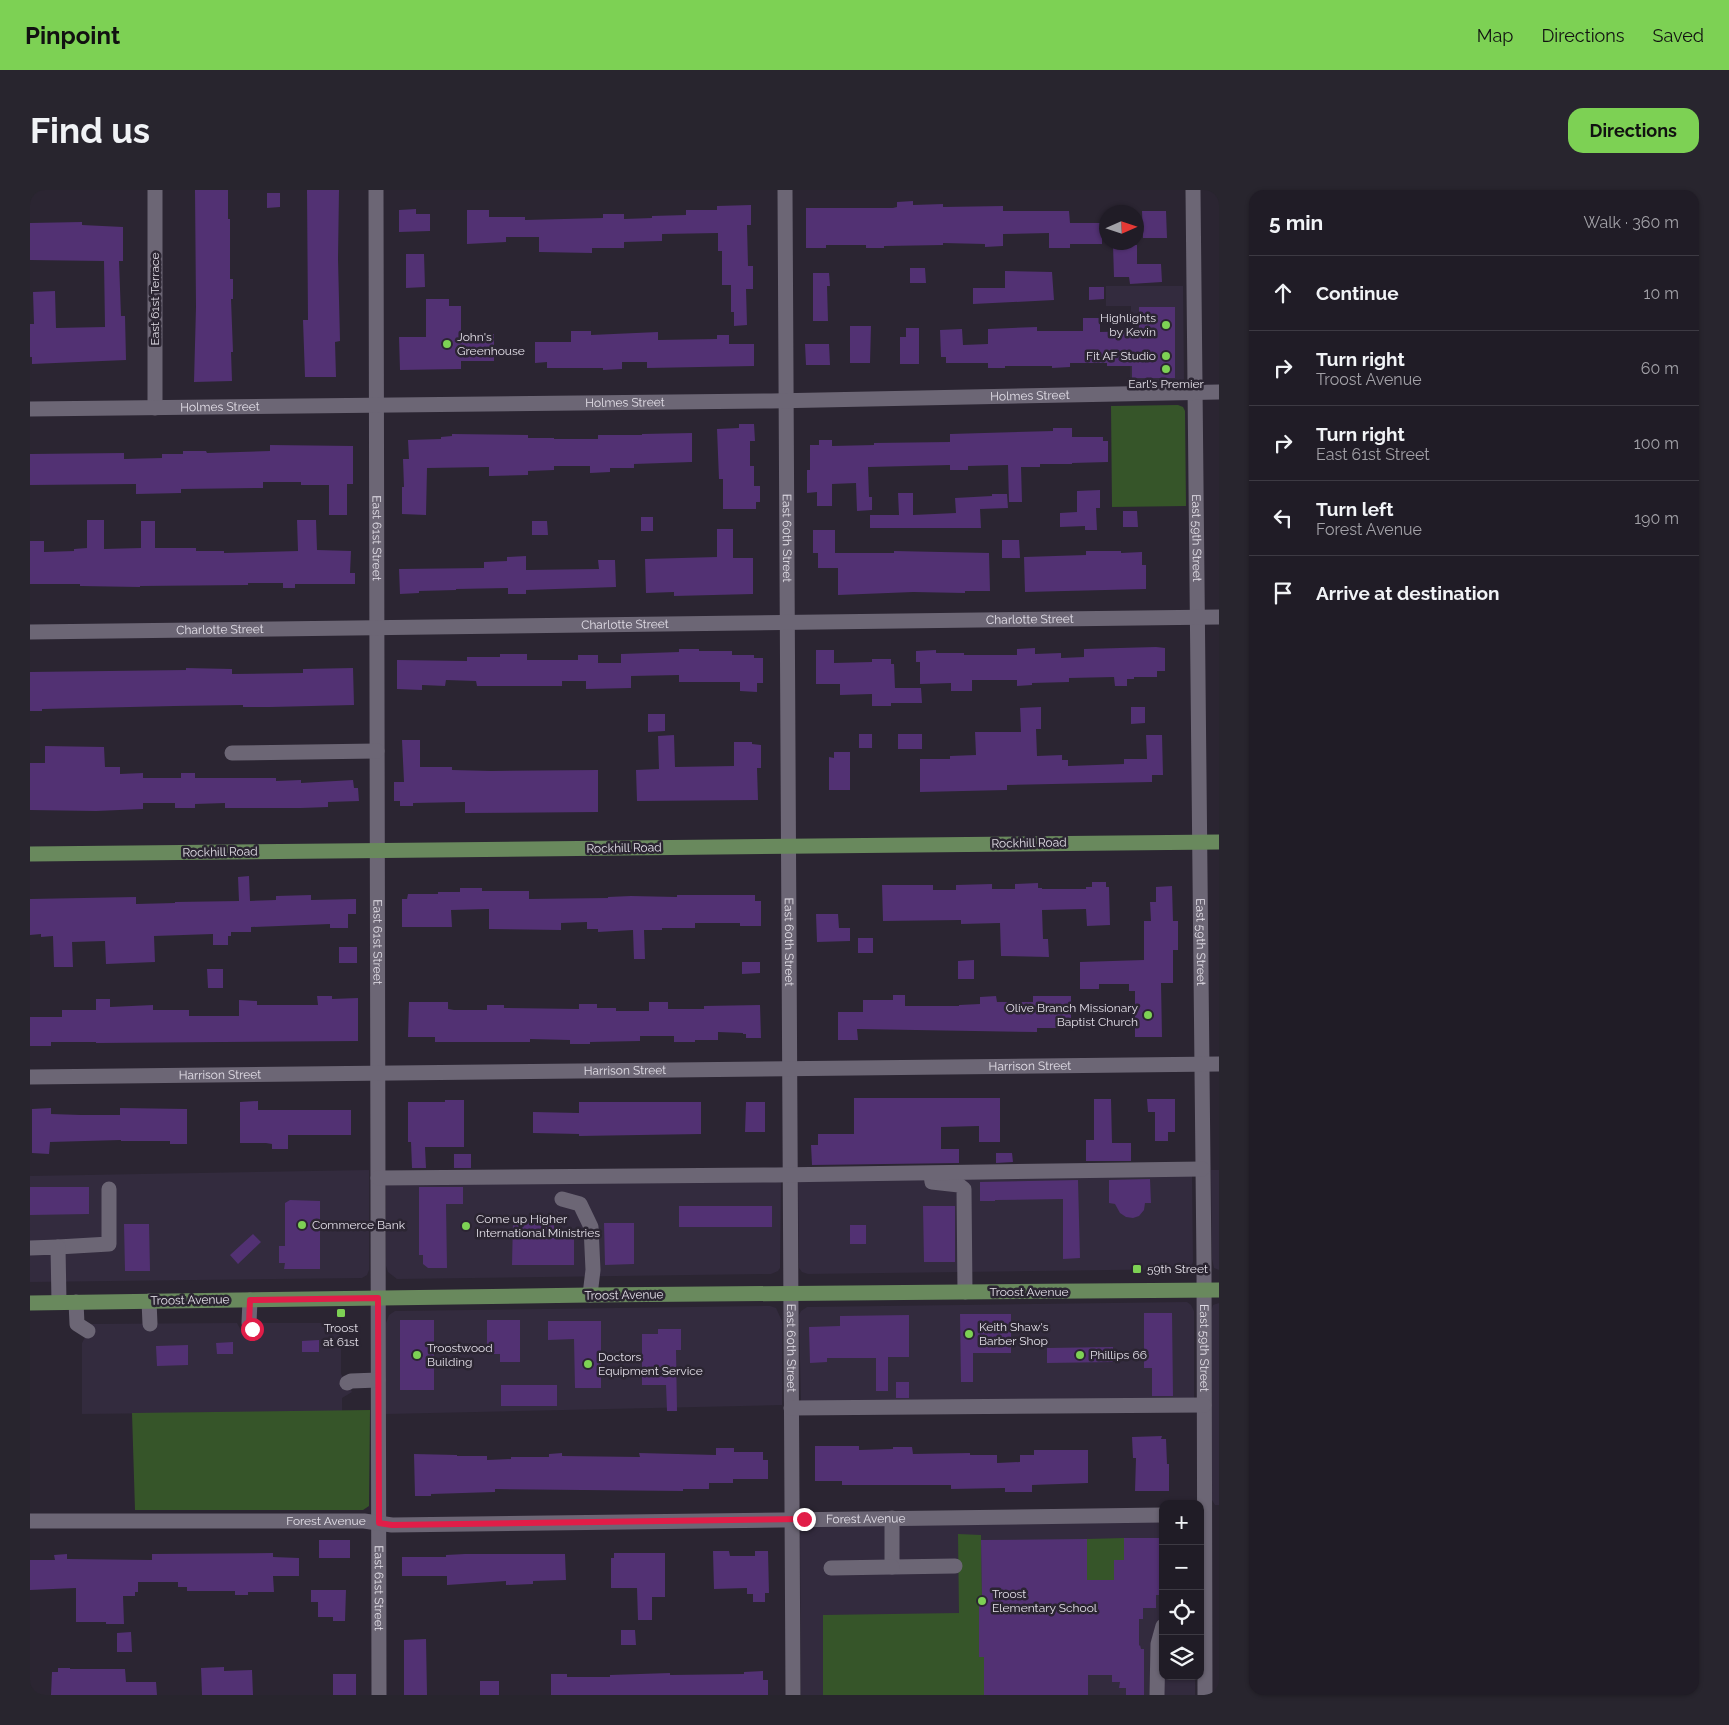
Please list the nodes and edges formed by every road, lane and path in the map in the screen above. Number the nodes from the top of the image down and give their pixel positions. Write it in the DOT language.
graph roads {
  1 [pos="155,190"];
  2 [pos="376,190"];
  3 [pos="785,190"];
  4 [pos="1193,190"];
  5 [pos="1219,392"];
  6 [pos="1195,393"];
  7 [pos="786,400"];
  8 [pos="376,406"];
  9 [pos="155,408"];
  10 [pos="30,409"];
  11 [pos="1219,617"];
  12 [pos="1196,618"];
  13 [pos="788,623"];
  14 [pos="377,628"];
  15 [pos="30,632"];
  16 [pos="377,751"];
  17 [pos="232,753"];
  18 [pos="1200,842"];
  19 [pos="1219,842"];
  20 [pos="789,846"];
  21 [pos="377,850"];
  22 [pos="30,854"];
  23 [pos="1219,1064"];
  24 [pos="1202,1065"];
  25 [pos="790,1068"];
  26 [pos="378,1073"];
  27 [pos="30,1077"];
  28 [pos="1202,1169"];
  29 [pos="931,1173"];
  30 [pos="790,1175"];
  31 [pos="378,1178"];
  32 [pos="109,1190"];
  33 [pos="562,1199"];
  34 [pos="58,1247"];
  35 [pos="30,1248"];
  36 [pos="1204,1290"];
  37 [pos="1219,1290"];
  38 [pos="965,1292"];
  39 [pos="790,1294"];
  40 [pos="590,1296"];
  41 [pos="378,1298"];
  42 [pos="250,1300"];
  43 [pos="149,1301"];
  44 [pos="59,1302"];
  45 [pos="76,1302"];
  46 [pos="30,1303"];
  47 [pos="150,1324"];
  48 [pos="252,1329"];
  49 [pos="88,1331"];
  50 [pos="378,1380"];
  51 [pos="347,1383"];
  52 [pos="1204,1405"];
  53 [pos="791,1408"];
  54 [pos="1208,1514"];
  55 [pos="1159,1515"];
  56 [pos="892,1518"];
  57 [pos="791,1519"];
  58 [pos="30,1521"];
  59 [pos="379,1523"];
  60 [pos="955,1566"];
  61 [pos="892,1567"];
  62 [pos="831,1568"];
  63 [pos="1203,1590"];
  64 [pos="1160,1635"];
  65 [pos="1204,1635"];
  66 [pos="379,1695"];
  67 [pos="792,1695"];
  68 [pos="1157,1695"];
  69 [pos="1205,1695"];
  1 -- 9 [label="street, East 61st Terrace"];
  2 -- 8 [label="street, East 61st Street"];
  3 -- 7 [label="street, East 60th Street"];
  4 -- 6 [label="street, East 59th Street"];
  5 -- 6 [label="street, Holmes Street"];
  6 -- 7 [label="street, Holmes Street"];
  6 -- 12 [label="street, East 59th Street"];
  7 -- 8 [label="street, Holmes Street"];
  7 -- 13 [label="street, East 60th Street"];
  8 -- 9 [label="street, Holmes Street"];
  8 -- 14 [label="street, East 61st Street"];
  9 -- 10 [label="street, Holmes Street"];
  11 -- 12 [label="street, Charlotte Street"];
  12 -- 13 [label="street, Charlotte Street"];
  12 -- 18 [label="street, East 59th Street"];
  13 -- 14 [label="street, Charlotte Street"];
  13 -- 20 [label="street, East 60th Street"];
  14 -- 15 [label="street, Charlotte Street"];
  14 -- 16 [label="street, East 61st Street"];
  16 -- 17 [label="street"];
  16 -- 21 [label="street, East 61st Street"];
  18 -- 19 [label="main road, Rockhill Road"];
  18 -- 20 [label="main road, Rockhill Road"];
  18 -- 24 [label="street, East 59th Street"];
  20 -- 21 [label="main road, Rockhill Road"];
  20 -- 25 [label="street, East 60th Street"];
  21 -- 22 [label="main road, Rockhill Road"];
  21 -- 26 [label="street, East 61st Street"];
  23 -- 24 [label="street, Harrison Street"];
  24 -- 25 [label="street, Harrison Street"];
  24 -- 28 [label="street, East 59th Street"];
  25 -- 26 [label="street, Harrison Street"];
  25 -- 30 [label="street, East 60th Street"];
  26 -- 27 [label="street, Harrison Street"];
  26 -- 31 [label="street, East 61st Street"];
  28 -- 29 [label="street"];
  28 -- 36 [label="street, East 59th Street"];
  29 -- 30 [label="street"];
  29 -- 38 [label="street"];
  30 -- 31 [label="street"];
  30 -- 39 [label="street, East 60th Street"];
  31 -- 41 [label="street, East 61st Street"];
  32 -- 34 [label="street"];
  33 -- 40 [label="street"];
  34 -- 35 [label="street"];
  34 -- 44 [label="street"];
  36 -- 37 [label="main road, Troost Avenue"];
  36 -- 38 [label="main road, Troost Avenue"];
  36 -- 52 [label="street, East 59th Street"];
  38 -- 39 [label="main road, Troost Avenue"];
  39 -- 40 [label="main road, Troost Avenue"];
  39 -- 53 [label="street, East 60th Street"];
  40 -- 41 [label="main road, Troost Avenue"];
  41 -- 42 [label="main road, Troost Avenue"];
  41 -- 50 [label="street, East 61st Street"];
  42 -- 43 [label="main road, Troost Avenue"];
  42 -- 48 [label="street"];
  43 -- 45 [label="main road, Troost Avenue"];
  43 -- 47 [label="street"];
  44 -- 45 [label="main road, Troost Avenue"];
  44 -- 46 [label="main road, Troost Avenue"];
  45 -- 49 [label="street"];
  50 -- 51 [label="street"];
  50 -- 59 [label="street, East 61st Street"];
  52 -- 53 [label="street"];
  52 -- 54 [label="street, East 59th Street"];
  53 -- 57 [label="street, East 60th Street"];
  54 -- 63 [label="street, East 59th Street"];
  55 -- 56 [label="street, Forest Avenue"];
  56 -- 57 [label="street, Forest Avenue"];
  56 -- 61 [label="street"];
  57 -- 59 [label="street, Forest Avenue"];
  57 -- 67 [label="street, East 60th Street"];
  58 -- 59 [label="street, Forest Avenue"];
  59 -- 66 [label="street, East 61st Street"];
  60 -- 61 [label="street"];
  61 -- 62 [label="street"];
  64 -- 68 [label="street"];
  65 -- 69 [label="street, East 59th Street"];
}
